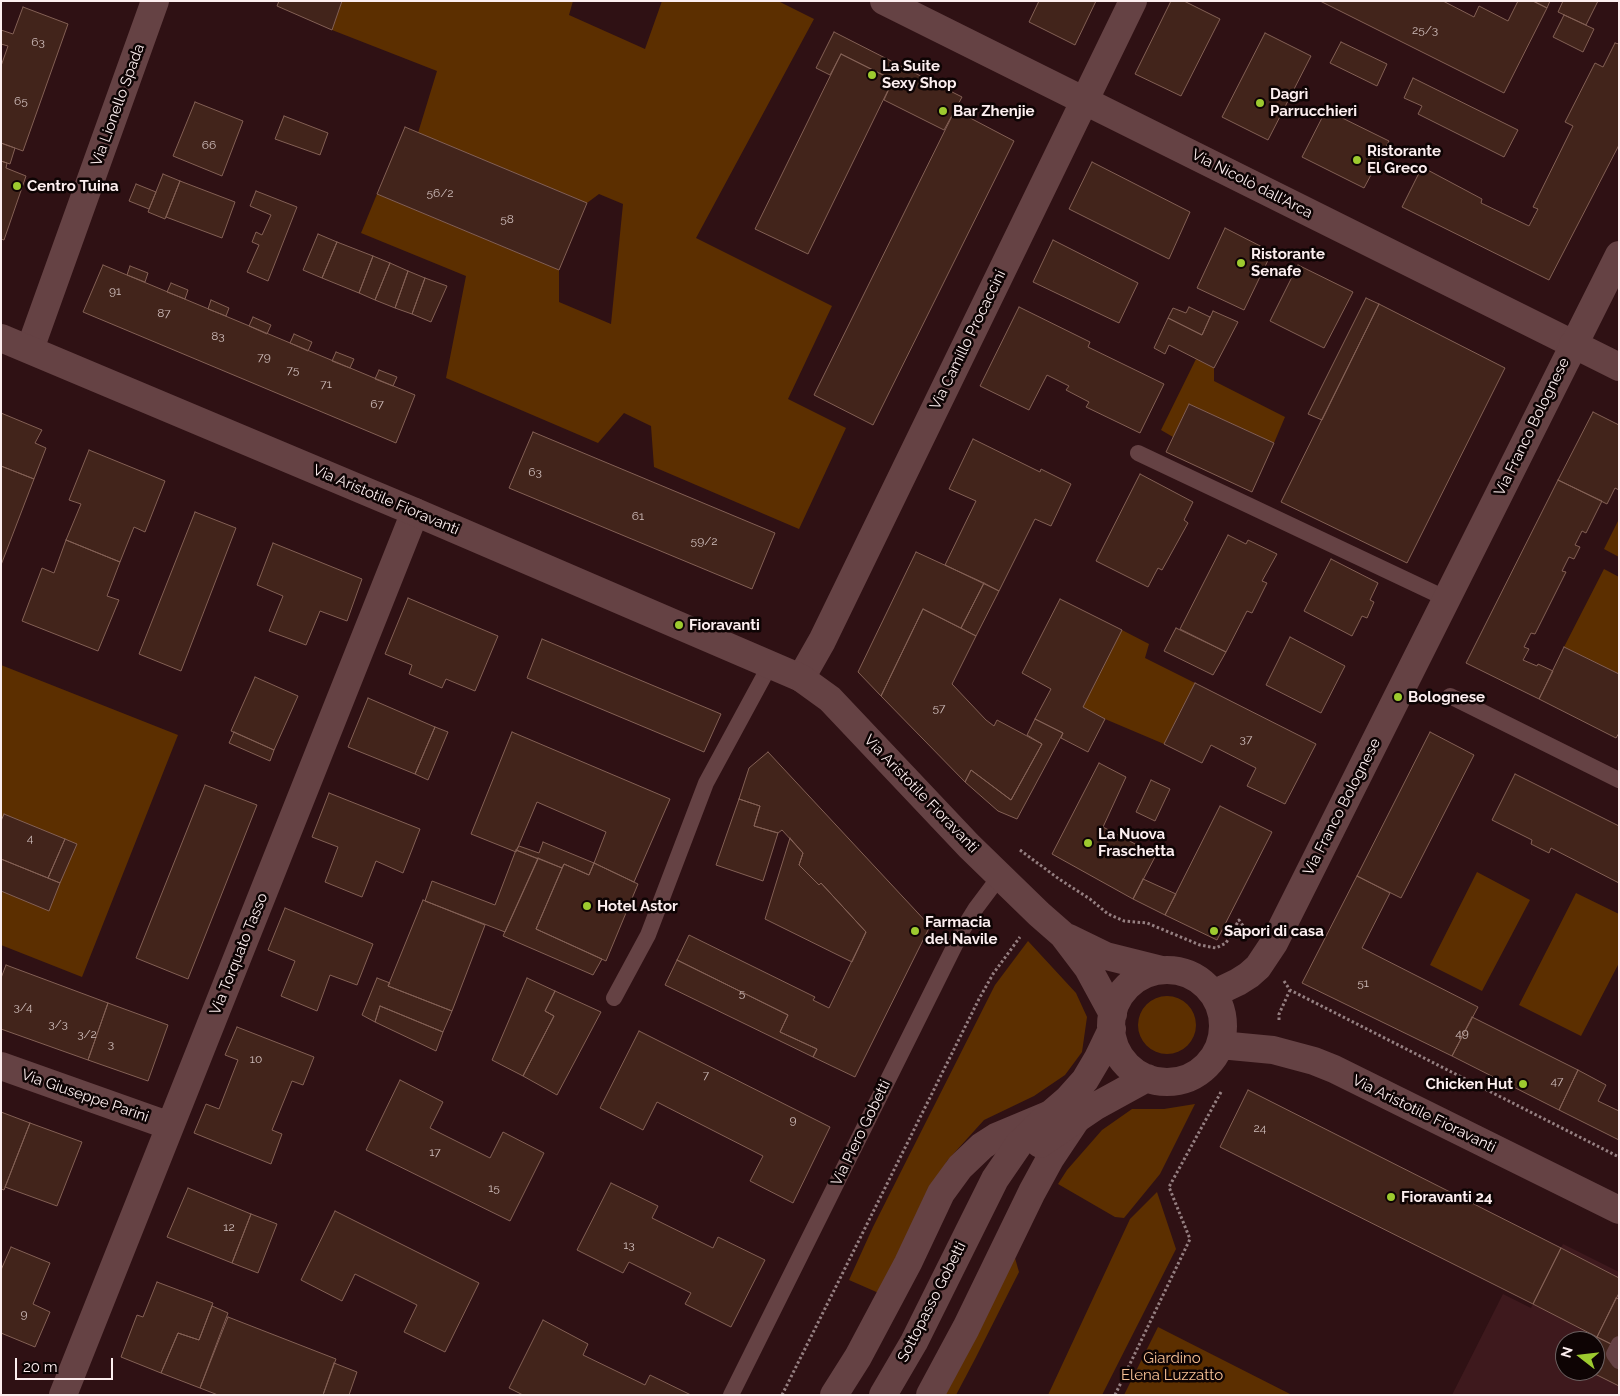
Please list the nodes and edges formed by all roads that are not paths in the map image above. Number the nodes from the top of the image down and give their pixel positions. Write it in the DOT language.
graph roads {
  1 [pos="155,1"];
  2 [pos="884,1"];
  3 [pos="1133,1"];
  4 [pos="1085,101"];
  5 [pos="1619,255"];
  6 [pos="1,338"];
  7 [pos="1573,344"];
  8 [pos="30,349"];
  9 [pos="1619,367"];
  10 [pos="1138,452"];
  11 [pos="415,512"];
  12 [pos="1447,599"];
  13 [pos="770,665"];
  14 [pos="801,678"];
  15 [pos="1450,696"];
  16 [pos="1619,780"];
  17 [pos="1000,876"];
  18 [pos="1063,935"];
  19 [pos="1162,970"];
  20 [pos="1213,994"];
  21 [pos="614,998"];
  22 [pos="1112,1022"];
  23 [pos="1220,1045"];
  24 [pos="1,1066"];
  25 [pos="1147,1078"];
  26 [pos="1064,1116"];
  27 [pos="170,1126"];
  28 [pos="1619,1210"];
  29 [pos="1619,1344"];
  30 [pos="1619,1361"];
  31 [pos="63,1395"];
  32 [pos="731,1395"];
  33 [pos="834,1395"];
  34 [pos="883,1395"];
  35 [pos="930,1395"];
  1 -- 8 [label="street, Via Lionello Spada"];
  2 -- 4 [label="street, Via Nicolò dall'Arca"];
  3 -- 4 [label="street, Via Camillo Procaccini"];
  4 -- 7 [label="street, Via Nicolò dall'Arca"];
  4 -- 14 [label="street, Via Camillo Procaccini"];
  5 -- 7 [label="street, Via Franco Bolognese"];
  6 -- 8 [label="street, Via Aristotile Fioravanti"];
  7 -- 9 [label="street, Via Nicolò dall'Arca"];
  7 -- 12 [label="street, Via Franco Bolognese"];
  8 -- 11 [label="street, Via Aristotile Fioravanti"];
  10 -- 12 [label="lane"];
  11 -- 13 [label="street, Via Aristotile Fioravanti"];
  11 -- 27 [label="street, Via Torquato Tasso"];
  12 -- 20 [label="street, Via Franco Bolognese"];
  13 -- 14 [label="street, Via Aristotile Fioravanti"];
  13 -- 21 [label="lane"];
  14 -- 17 [label="street, Via Aristotile Fioravanti"];
  15 -- 16 [label="lane"];
  17 -- 18 [label="street, Via Aristotile Fioravanti"];
  17 -- 32 [label="lane, Via Piero Gobetti"];
  18 -- 19 [label="street, Via Aristotile Fioravanti"];
  18 -- 22 [label="street, Via Aristotile Fioravanti"];
  19 -- 20 [label="street"];
  19 -- 22 [label="street"];
  20 -- 23 [label="street"];
  22 -- 25 [label="street"];
  22 -- 26 [label="street"];
  23 -- 25 [label="street"];
  23 -- 28 [label="street, Via Aristotile Fioravanti"];
  24 -- 27 [label="street, Via Giuseppe Parini"];
  25 -- 26 [label="street"];
  26 -- 33 [label="street"];
  26 -- 34 [label="street, Sottopasso Gobetti"];
  26 -- 35 [label="street"];
  27 -- 31 [label="street, Via Torquato Tasso"];
  29 -- 30 [label="lane"];
}
